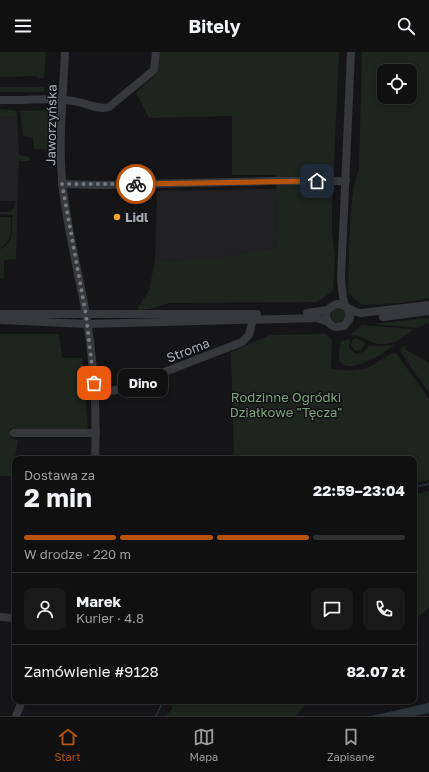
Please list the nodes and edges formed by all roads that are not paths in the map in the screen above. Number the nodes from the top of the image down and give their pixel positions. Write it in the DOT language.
graph roads {
  1 [pos="65,52"];
  2 [pos="156,52"];
  3 [pos="351,52"];
  4 [pos="0,100"];
  5 [pos="62,100"];
  6 [pos="346,181"];
  7 [pos="62,184"];
  8 [pos="341,278"];
  9 [pos="429,305"];
  10 [pos="330,307"];
  11 [pos="346,307"];
  12 [pos="429,311"];
  13 [pos="0,314"];
  14 [pos="86,315"];
  15 [pos="253,319"];
  16 [pos="0,320"];
  17 [pos="328,322"];
  18 [pos="348,322"];
  19 [pos="87,324"];
  20 [pos="95,395"];
  21 [pos="14,433"];
  22 [pos="96,433"];
  23 [pos="95,456"];
  24 [pos="0,617"];
  25 [pos="12,618"];
  26 [pos="21,704"];
  27 [pos="16,716"];
  1 -- 5 [label="street, Jaworzyńska"];
  2 -- 5 [label="street"];
  3 -- 6 [label="street"];
  4 -- 5 [label="street"];
  5 -- 7 [label="street, Jaworzyńska"];
  6 -- 7 [label="street"];
  6 -- 8 [label="street"];
  7 -- 14 [label="street, Jaworzyńska"];
  8 -- 10 [label="street"];
  8 -- 11 [label="street"];
  9 -- 11 [label="street"];
  10 -- 11 [label="street"];
  10 -- 14 [label="street"];
  10 -- 17 [label="street"];
  11 -- 18 [label="street"];
  12 -- 18 [label="street"];
  13 -- 14 [label="street"];
  14 -- 19 [label="street, Jaworzyńska"];
  15 -- 17 [label="street"];
  15 -- 19 [label="street"];
  15 -- 20 [label="street, Stroma"];
  16 -- 19 [label="street"];
  17 -- 18 [label="street"];
  19 -- 20 [label="street, Jaworzyńska"];
  20 -- 22 [label="street, Jaworzyńska"];
  21 -- 22 [label="street"];
  22 -- 23 [label="street, Jaworzyńska"];
  24 -- 25 [label="street"];
  26 -- 27 [label="street"];
}
